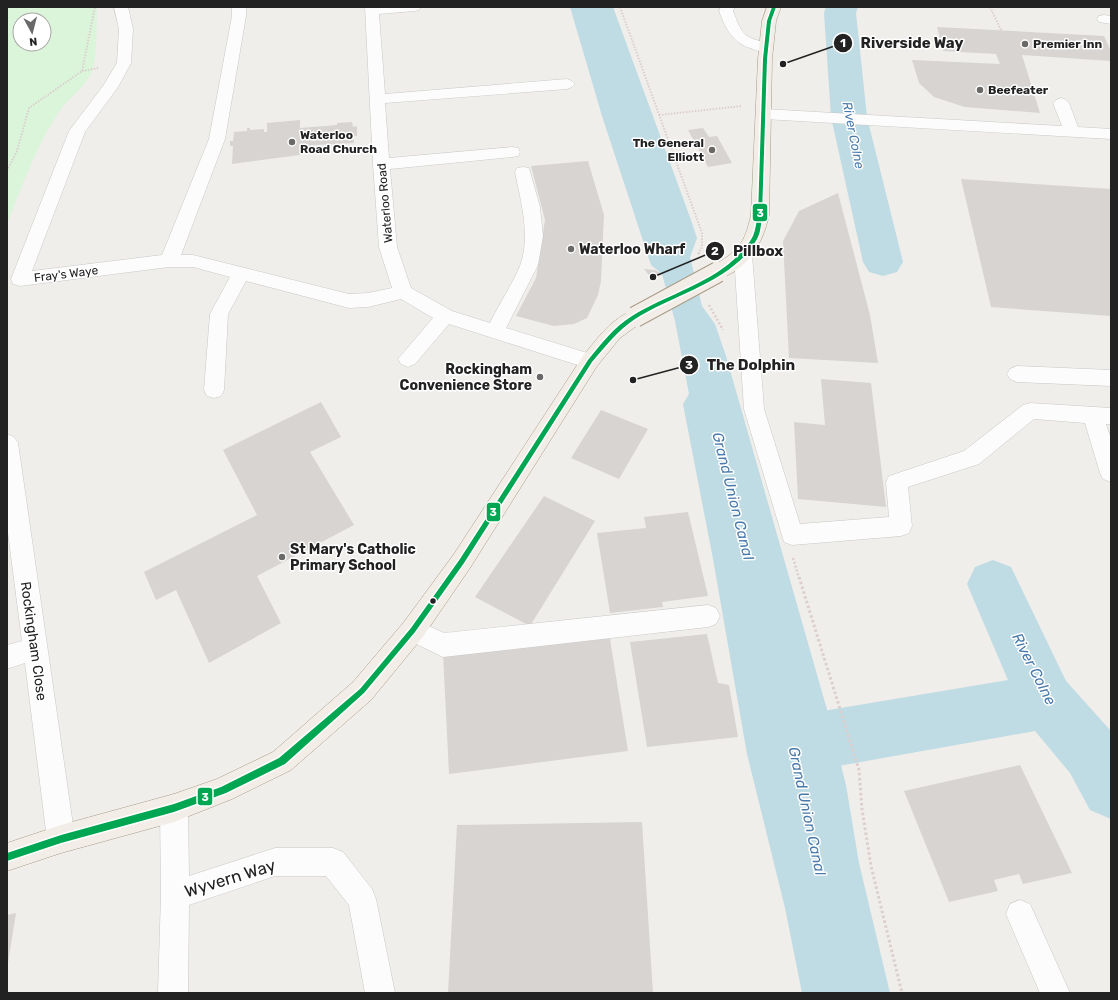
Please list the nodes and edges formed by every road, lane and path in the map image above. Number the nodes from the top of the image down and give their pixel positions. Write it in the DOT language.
graph roads {
  1 [pos="95,7"];
  2 [pos="122,7"];
  3 [pos="239,7"];
  4 [pos="414,7"];
  5 [pos="728,7"];
  6 [pos="774,7"];
  7 [pos="990,7"];
  8 [pos="372,8"];
  9 [pos="1001,30"];
  10 [pos="766,48"];
  11 [pos="567,84"];
  12 [pos="377,99"];
  13 [pos="1061,103"];
  14 [pos="764,110"];
  15 [pos="659,115"];
  16 [pos="1072,131"];
  17 [pos="1111,134"];
  18 [pos="512,152"];
  19 [pos="381,164"];
  20 [pos="7,171"];
  21 [pos="523,172"];
  22 [pos="743,255"];
  23 [pos="169,262"];
  24 [pos="240,274"];
  25 [pos="403,292"];
  26 [pos="445,316"];
  27 [pos="495,331"];
  28 [pos="408,359"];
  29 [pos="590,361"];
  30 [pos="1017,374"];
  31 [pos="1111,378"];
  32 [pos="214,390"];
  33 [pos="1102,415"];
  34 [pos="7,443"];
  35 [pos="1111,473"];
  36 [pos="708,616"];
  37 [pos="413,630"];
  38 [pos="35,648"];
  39 [pos="7,657"];
  40 [pos="837,702"];
  41 [pos="174,808"];
  42 [pos="61,840"];
  43 [pos="7,857"];
  44 [pos="175,895"];
  45 [pos="1020,914"];
  46 [pos="173,993"];
  47 [pos="380,993"];
  48 [pos="902,993"];
  49 [pos="1055,993"];
  1 -- 20 [label="path"];
  2 -- 23 [label="street, Fray's Waye"];
  3 -- 23 [label="street"];
  4 -- 8 [label="street"];
  5 -- 10 [label="street"];
  6 -- 10 [label="main road"];
  7 -- 9 [label="path"];
  8 -- 12 [label="street, Waterloo Road"];
  10 -- 14 [label="main road"];
  11 -- 12 [label="street"];
  12 -- 19 [label="street, Waterloo Road"];
  13 -- 16 [label="street"];
  14 -- 15 [label="path"];
  14 -- 16 [label="street"];
  14 -- 22 [label="main road"];
  16 -- 17 [label="street"];
  18 -- 19 [label="street"];
  19 -- 25 [label="street, Waterloo Road"];
  21 -- 27 [label="street"];
  22 -- 29 [label="main road, bridge"];
  22 -- 33 [label="street"];
  23 -- 24 [label="street, Fray's Waye"];
  24 -- 25 [label="street, Fray's Waye"];
  24 -- 32 [label="street"];
  25 -- 26 [label="street"];
  26 -- 27 [label="street"];
  26 -- 28 [label="street"];
  27 -- 29 [label="street"];
  29 -- 37 [label="main road"];
  30 -- 31 [label="street"];
  33 -- 35 [label="street"];
  34 -- 38 [label="street, Rockingham Close"];
  36 -- 37 [label="street"];
  37 -- 41 [label="main road"];
  38 -- 39 [label="street"];
  38 -- 42 [label="street, Rockingham Close"];
  40 -- 48 [label="path"];
  41 -- 42 [label="main road"];
  41 -- 44 [label="street"];
  42 -- 43 [label="main road"];
  44 -- 46 [label="street"];
  44 -- 47 [label="street, Wyvern Way"];
  45 -- 49 [label="street"];
}
